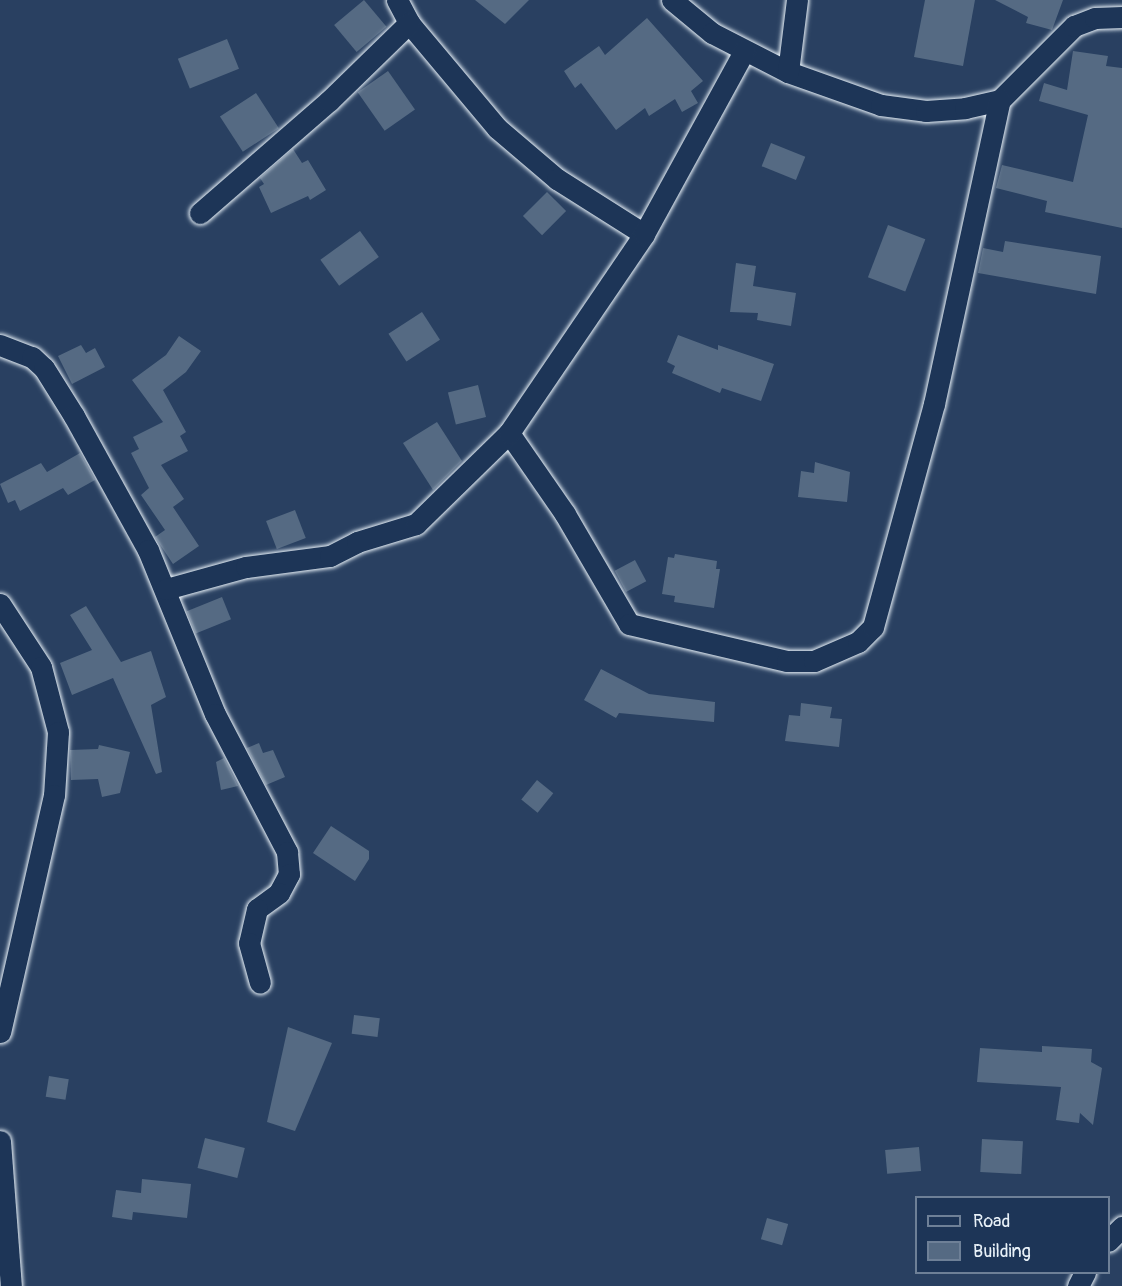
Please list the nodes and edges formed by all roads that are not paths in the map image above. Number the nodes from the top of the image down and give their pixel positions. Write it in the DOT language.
graph roads {
  1 [pos="397,0"];
  2 [pos="672,0"];
  3 [pos="797,0"];
  4 [pos="1122,17"];
  5 [pos="409,23"];
  6 [pos="744,51"];
  7 [pos="788,72"];
  8 [pos="1000,100"];
  9 [pos="200,213"];
  10 [pos="645,234"];
  11 [pos="0,345"];
  12 [pos="509,433"];
  13 [pos="166,589"];
  14 [pos="0,604"];
  15 [pos="260,983"];
  16 [pos="0,1032"];
  17 [pos="0,1141"];
  18 [pos="1122,1227"];
  19 [pos="1110,1239"];
  20 [pos="11,1286"];
  1 -- 5 [label="street"];
  2 -- 6 [label="street"];
  3 -- 7 [label="street"];
  4 -- 8 [label="street"];
  5 -- 9 [label="street"];
  5 -- 10 [label="street"];
  6 -- 7 [label="street"];
  6 -- 10 [label="street"];
  7 -- 8 [label="street"];
  8 -- 12 [label="street"];
  10 -- 12 [label="street"];
  11 -- 13 [label="street"];
  12 -- 13 [label="street"];
  13 -- 15 [label="street"];
  14 -- 16 [label="street"];
  17 -- 20 [label="street"];
  18 -- 19 [label="street"];
}
